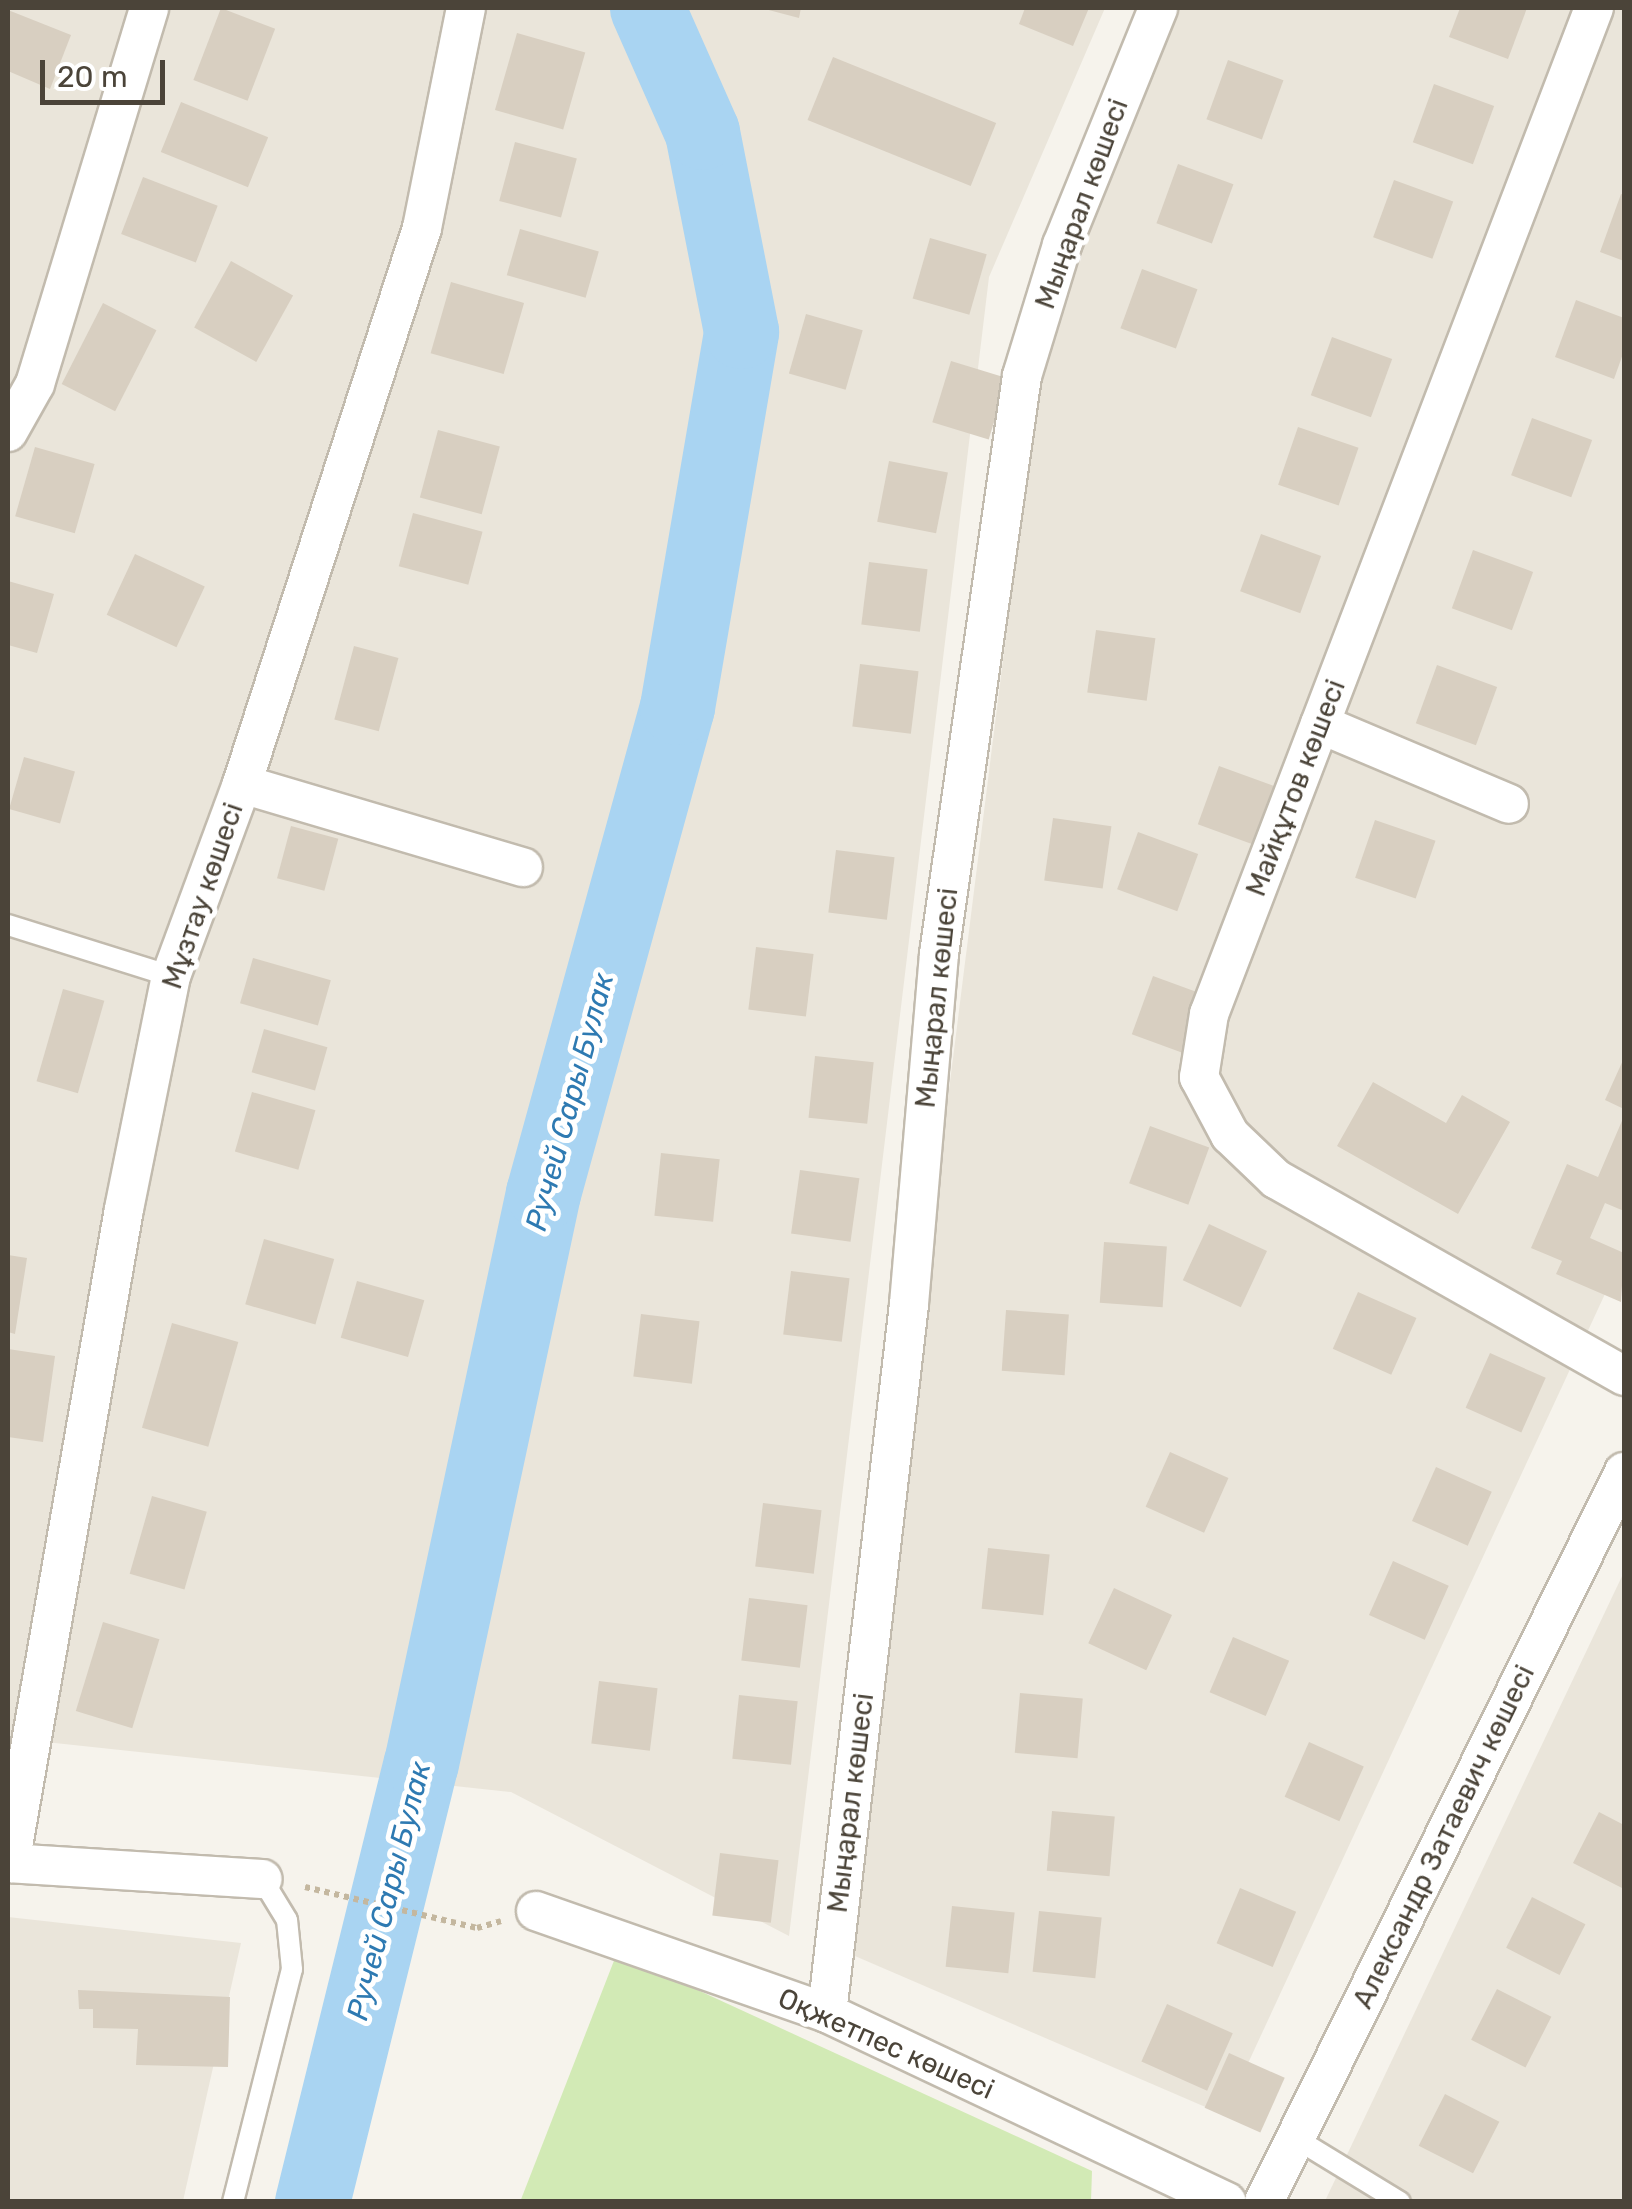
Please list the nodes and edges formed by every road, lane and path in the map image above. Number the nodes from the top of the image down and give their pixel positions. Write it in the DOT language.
graph roads {
  1 [pos="149,8"];
  2 [pos="466,8"];
  3 [pos="1158,8"];
  4 [pos="1594,8"];
  5 [pos="21,380"];
  6 [pos="8,432"];
  7 [pos="1320,724"];
  8 [pos="242,784"];
  9 [pos="1509,804"];
  10 [pos="523,867"];
  11 [pos="8,925"];
  12 [pos="172,976"];
  13 [pos="1624,1376"];
  14 [pos="1624,1472"];
  15 [pos="9,1863"];
  16 [pos="262,1879"];
  17 [pos="332,1892"];
  18 [pos="536,1911"];
  19 [pos="827,2013"];
  20 [pos="1295,2138"];
  21 [pos="233,2202"];
  22 [pos="1226,2202"];
  23 [pos="1264,2202"];
  24 [pos="1400,2202"];
  1 -- 5 [label="street"];
  2 -- 8 [label="street, Мұзтау көшесі"];
  3 -- 19 [label="street, Мыңарал көшесі"];
  4 -- 7 [label="street, Майқұтов көшесі"];
  5 -- 6 [label="street"];
  7 -- 9 [label="street"];
  7 -- 13 [label="street, Майқұтов көшесі"];
  8 -- 10 [label="street"];
  8 -- 12 [label="street, Мұзтау көшесі"];
  11 -- 12 [label="lane"];
  12 -- 15 [label="street, Мұзтау көшесі"];
  14 -- 20 [label="street, Александр Затаевич көшесі"];
  15 -- 16 [label="street"];
  16 -- 21 [label="lane"];
  17 -- 18 [label="path"];
  18 -- 19 [label="street, Оқжетпес көшесі"];
  19 -- 22 [label="street, Оқжетпес көшесі"];
  20 -- 23 [label="street, Александр Затаевич көшесі"];
  20 -- 24 [label="lane"];
}
